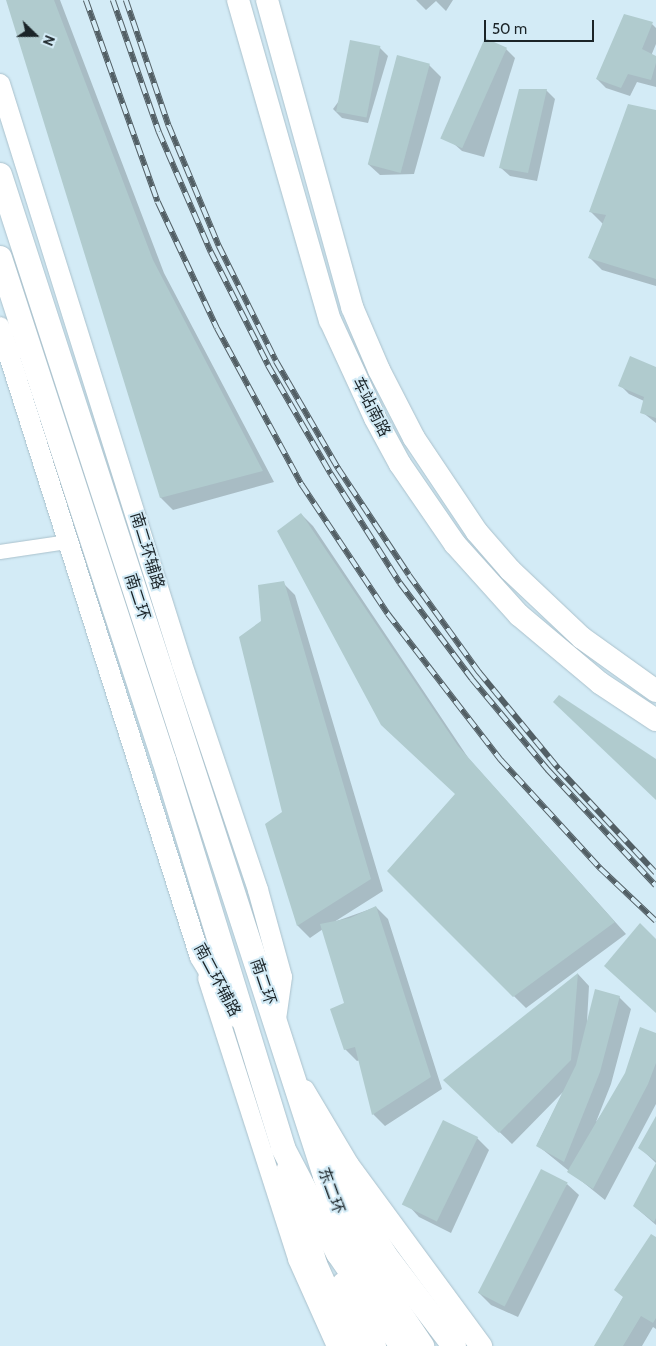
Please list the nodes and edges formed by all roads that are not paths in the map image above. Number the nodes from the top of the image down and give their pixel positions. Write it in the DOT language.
graph roads {
  1 [pos="238,0"];
  2 [pos="267,0"];
  3 [pos="0,84"];
  4 [pos="0,175"];
  5 [pos="0,258"];
  6 [pos="0,327"];
  7 [pos="68,542"];
  8 [pos="0,552"];
  9 [pos="656,691"];
  10 [pos="656,720"];
  11 [pos="200,956"];
  12 [pos="276,1019"];
  13 [pos="246,1032"];
  14 [pos="289,1062"];
  15 [pos="310,1131"];
  16 [pos="283,1148"];
  17 [pos="322,1224"];
  18 [pos="336,1346"];
  19 [pos="353,1346"];
  20 [pos="374,1346"];
  21 [pos="402,1346"];
  22 [pos="422,1346"];
  23 [pos="454,1346"];
  24 [pos="481,1346"];
  1 -- 10 [label="main road, 车站南路"];
  2 -- 9 [label="main road, 车站南路"];
  3 -- 12 [label="main road, 南二环辅路"];
  4 -- 12 [label="highway, 南二环"];
  5 -- 13 [label="highway, 南二环"];
  6 -- 7 [label="main road, 南二环辅路"];
  7 -- 8 [label="street"];
  7 -- 11 [label="main road, 南二环辅路"];
  11 -- 13 [label="main road, 南二环辅路"];
  11 -- 18 [label="street"];
  12 -- 14 [label="highway, 东二环"];
  13 -- 16 [label="highway, 东二环"];
  14 -- 15 [label="highway, 东二环"];
  14 -- 24 [label="main road"];
  15 -- 22 [label="highway, 东二环"];
  15 -- 23 [label="highway"];
  16 -- 17 [label="highway, 东二环"];
  16 -- 19 [label="main road"];
  17 -- 20 [label="highway"];
  17 -- 21 [label="highway, 东二环"];
}
